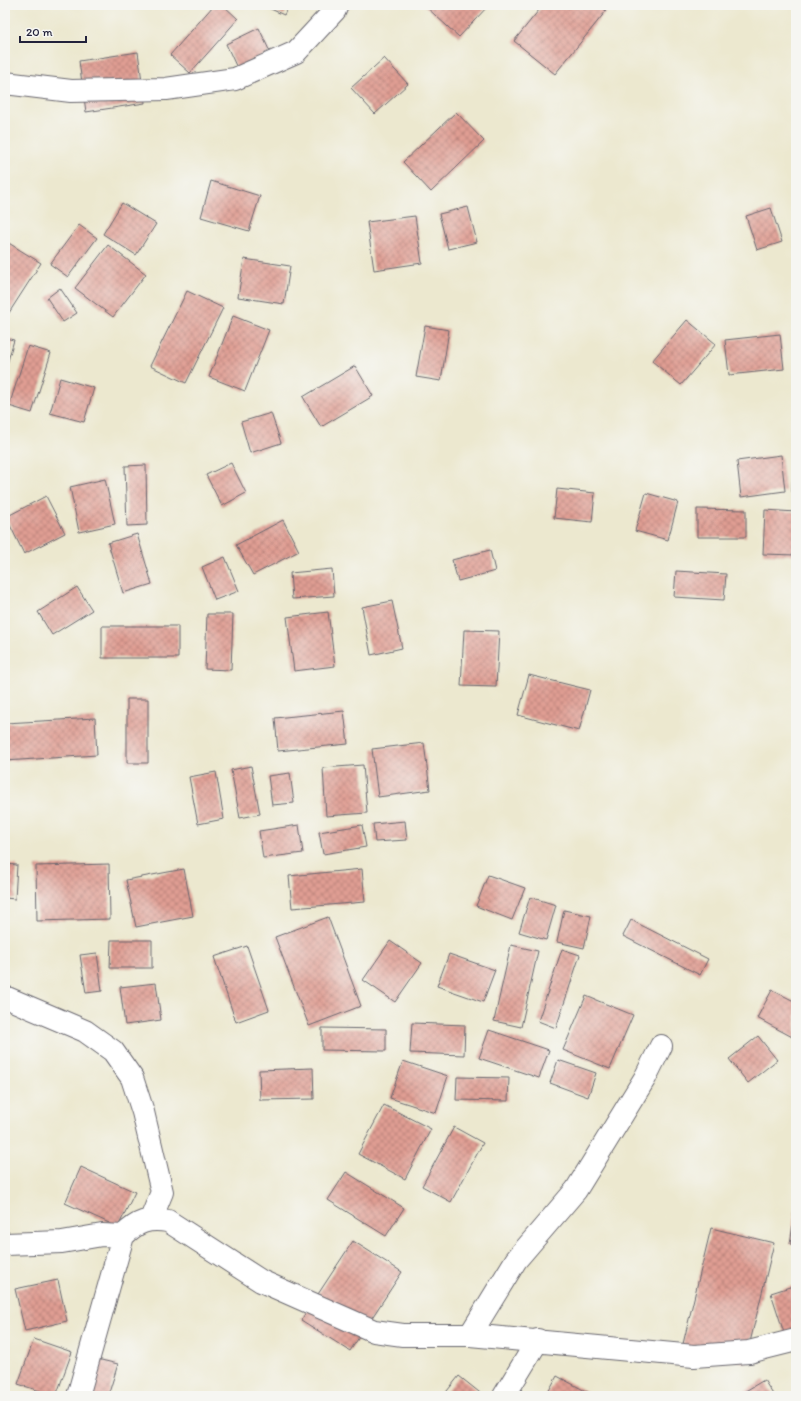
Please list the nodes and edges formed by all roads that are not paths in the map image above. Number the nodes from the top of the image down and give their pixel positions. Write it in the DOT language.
graph roads {
  1 [pos="337,5"];
  2 [pos="5,83"];
  3 [pos="5,997"];
  4 [pos="660,1046"];
  5 [pos="152,1219"];
  6 [pos="123,1236"];
  7 [pos="5,1244"];
  8 [pos="470,1335"];
  9 [pos="538,1340"];
  10 [pos="796,1340"];
  11 [pos="78,1396"];
  12 [pos="504,1396"];
  1 -- 2 [label="street"];
  3 -- 5 [label="street"];
  4 -- 8 [label="street"];
  5 -- 6 [label="street"];
  5 -- 8 [label="street"];
  6 -- 7 [label="street"];
  6 -- 11 [label="street"];
  8 -- 9 [label="street"];
  9 -- 10 [label="street"];
  9 -- 12 [label="street"];
}
